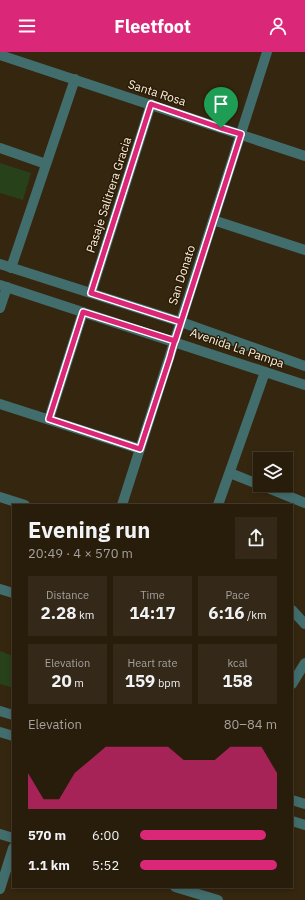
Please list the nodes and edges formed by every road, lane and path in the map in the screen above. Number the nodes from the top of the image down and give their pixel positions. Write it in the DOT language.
graph roads {
  1 [pos="267,52"];
  2 [pos="0,55"];
  3 [pos="15,56"];
  4 [pos="75,79"];
  5 [pos="151,104"];
  6 [pos="241,134"];
  7 [pos="0,148"];
  8 [pos="305,156"];
  9 [pos="46,164"];
  10 [pos="213,220"];
  11 [pos="305,250"];
  12 [pos="0,264"];
  13 [pos="11,268"];
  14 [pos="3,286"];
  15 [pos="91,293"];
  16 [pos="0,308"];
  17 [pos="83,312"];
  18 [pos="181,322"];
  19 [pos="175,341"];
  20 [pos="305,366"];
  21 [pos="265,372"];
  22 [pos="305,385"];
  23 [pos="0,404"];
  24 [pos="49,419"];
  25 [pos="140,449"];
  26 [pos="230,473"];
  27 [pos="253,482"];
  28 [pos="278,492"];
  29 [pos="0,497"];
  30 [pos="305,503"];
  31 [pos="22,504"];
  32 [pos="122,504"];
  33 [pos="218,504"];
  34 [pos="0,589"];
  35 [pos="12,593"];
  36 [pos="293,611"];
  37 [pos="305,624"];
  38 [pos="305,663"];
  39 [pos="293,682"];
  40 [pos="0,711"];
  41 [pos="12,715"];
  42 [pos="0,732"];
  43 [pos="12,736"];
  44 [pos="293,800"];
  45 [pos="305,804"];
  46 [pos="293,821"];
  47 [pos="305,825"];
  48 [pos="0,834"];
  49 [pos="12,838"];
  50 [pos="12,851"];
  51 [pos="179,888"];
  52 [pos="0,889"];
  53 [pos="218,900"];
  1 -- 6 [label="street, San Donato"];
  2 -- 3 [label="street, Santa Rosa"];
  3 -- 4 [label="street, Santa Rosa"];
  4 -- 5 [label="street, Santa Rosa"];
  4 -- 9 [label="street"];
  5 -- 6 [label="street, Santa Rosa"];
  5 -- 15 [label="street, Pasaje Salitrera Gracia"];
  6 -- 8 [label="street, Santa Rosa"];
  6 -- 10 [label="street, San Donato"];
  7 -- 9 [label="street"];
  9 -- 13 [label="street"];
  10 -- 11 [label="street"];
  10 -- 18 [label="street, San Donato"];
  12 -- 13 [label="street, Avenida La Pampa"];
  13 -- 15 [label="street, Avenida La Pampa"];
  14 -- 16 [label="street"];
  14 -- 17 [label="street, Avenida La Pampa"];
  15 -- 18 [label="street, Avenida La Pampa"];
  17 -- 19 [label="street, Avenida La Pampa"];
  17 -- 24 [label="street"];
  18 -- 19 [label="street, San Donato"];
  18 -- 20 [label="street, Avenida La Pampa"];
  19 -- 21 [label="street, Avenida La Pampa"];
  19 -- 25 [label="street, San Donato"];
  21 -- 22 [label="street, Avenida La Pampa"];
  21 -- 26 [label="street"];
  23 -- 24 [label="street"];
  24 -- 25 [label="street"];
  25 -- 32 [label="street, San Donato"];
  26 -- 27 [label="street"];
  26 -- 33 [label="street"];
  28 -- 30 [label="street"];
  29 -- 31 [label="street"];
  34 -- 35 [label="street"];
  36 -- 37 [label="street"];
  38 -- 39 [label="street"];
  40 -- 41 [label="street"];
  42 -- 43 [label="street"];
  44 -- 45 [label="street"];
  46 -- 47 [label="street"];
  48 -- 49 [label="street"];
  50 -- 52 [label="street"];
  51 -- 53 [label="street"];
}
